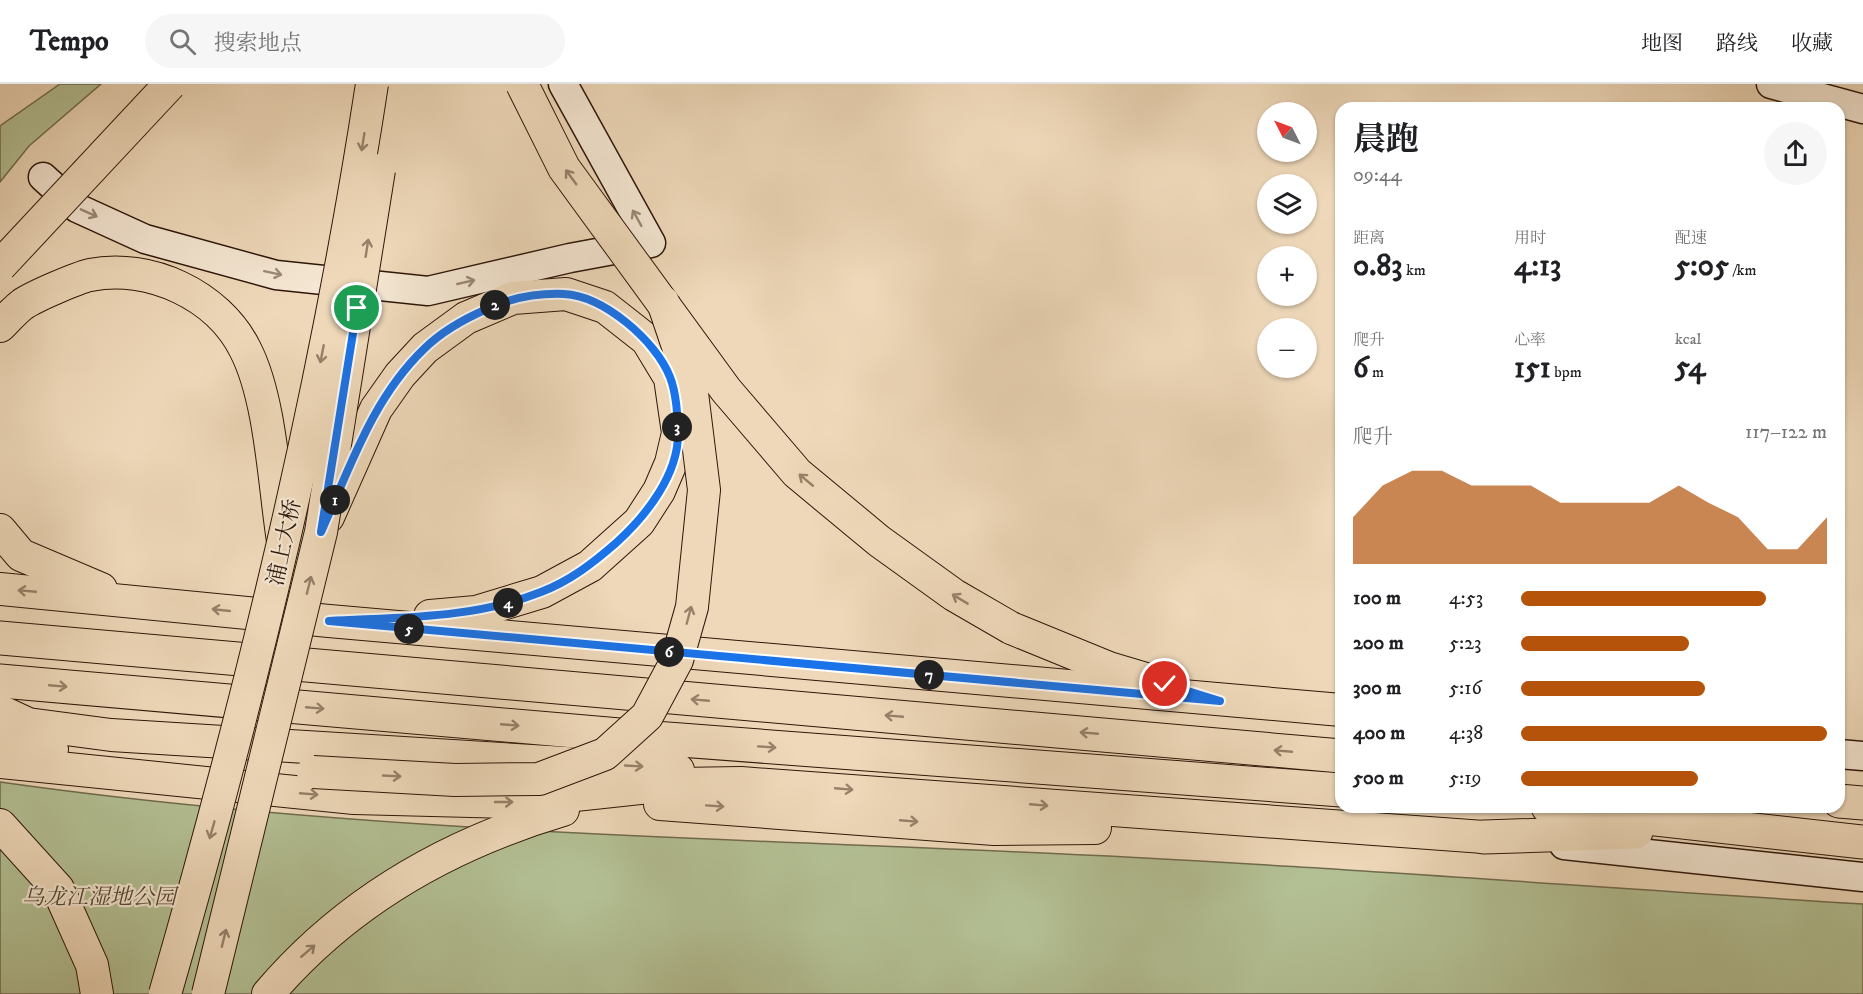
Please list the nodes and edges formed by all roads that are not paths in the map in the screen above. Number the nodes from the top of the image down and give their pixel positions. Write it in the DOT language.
graph roads {
  1 [pos="170,84"];
  2 [pos="372,84"];
  3 [pos="393,84"];
  4 [pos="522,84"];
  5 [pos="563,84"];
  6 [pos="1771,84"];
  7 [pos="1837,102"];
  8 [pos="1845,104"];
  9 [pos="1863,109"];
  10 [pos="43,177"];
  11 [pos="0,266"];
  12 [pos="663,302"];
  13 [pos="0,326"];
  14 [pos="0,530"];
  15 [pos="321,532"];
  16 [pos="284,546"];
  17 [pos="0,589"];
  18 [pos="126,600"];
  19 [pos="329,621"];
  20 [pos="0,638"];
  21 [pos="0,681"];
  22 [pos="1220,701"];
  23 [pos="1335,710"];
  24 [pos="0,711"];
  25 [pos="0,738"];
  26 [pos="1845,754"];
  27 [pos="1335,755"];
  28 [pos="1863,756"];
  29 [pos="0,762"];
  30 [pos="801,785"];
  31 [pos="1335,790"];
  32 [pos="1845,802"];
  33 [pos="1863,803"];
  34 [pos="1603,813"];
  35 [pos="0,825"];
  36 [pos="1349,826"];
  37 [pos="1749,829"];
  38 [pos="1484,837"];
  39 [pos="1863,842"];
  40 [pos="1863,877"];
  41 [pos="97,994"];
  42 [pos="165,994"];
  43 [pos="208,994"];
  44 [pos="268,994"];
  1 -- 11 [label="main road, bridge"];
  2 -- 16 [label="main road, 浦上大桥, one-way, bridge"];
  15 -- 3 [label="main road, one-way, bridge"];
  12 -- 4 [label="main road, one-way, bridge"];
  10 -- 5 [label="street, one-way"];
  6 -- 7 [label="street"];
  8 -- 9 [label="street"];
  22 -- 12 [label="main road, one-way, bridge"];
  25 -- 12 [label="main road, one-way, bridge"];
  13 -- 16 [label="main road, bridge"];
  14 -- 18 [label="main road"];
  15 -- 19 [label="main road, bridge"];
  43 -- 15 [label="main road, one-way, bridge"];
  16 -- 42 [label="main road, 浦上大桥, one-way, bridge"];
  18 -- 17 [label="main road, one-way"];
  19 -- 18 [label="main road, one-way"];
  19 -- 22 [label="main road"];
  27 -- 20 [label="highway, one-way"];
  21 -- 31 [label="highway, one-way"];
  22 -- 23 [label="main road"];
  24 -- 30 [label="main road, one-way"];
  26 -- 28 [label="street"];
  29 -- 30 [label="main road, one-way"];
  30 -- 36 [label="main road, one-way"];
  32 -- 33 [label="highway"];
  34 -- 37 [label="highway"];
  35 -- 41 [label="main road"];
  36 -- 38 [label="main road"];
  44 -- 36 [label="main road, one-way"];
  37 -- 38 [label="highway"];
  37 -- 39 [label="highway"];
  38 -- 40 [label="street"];
}
